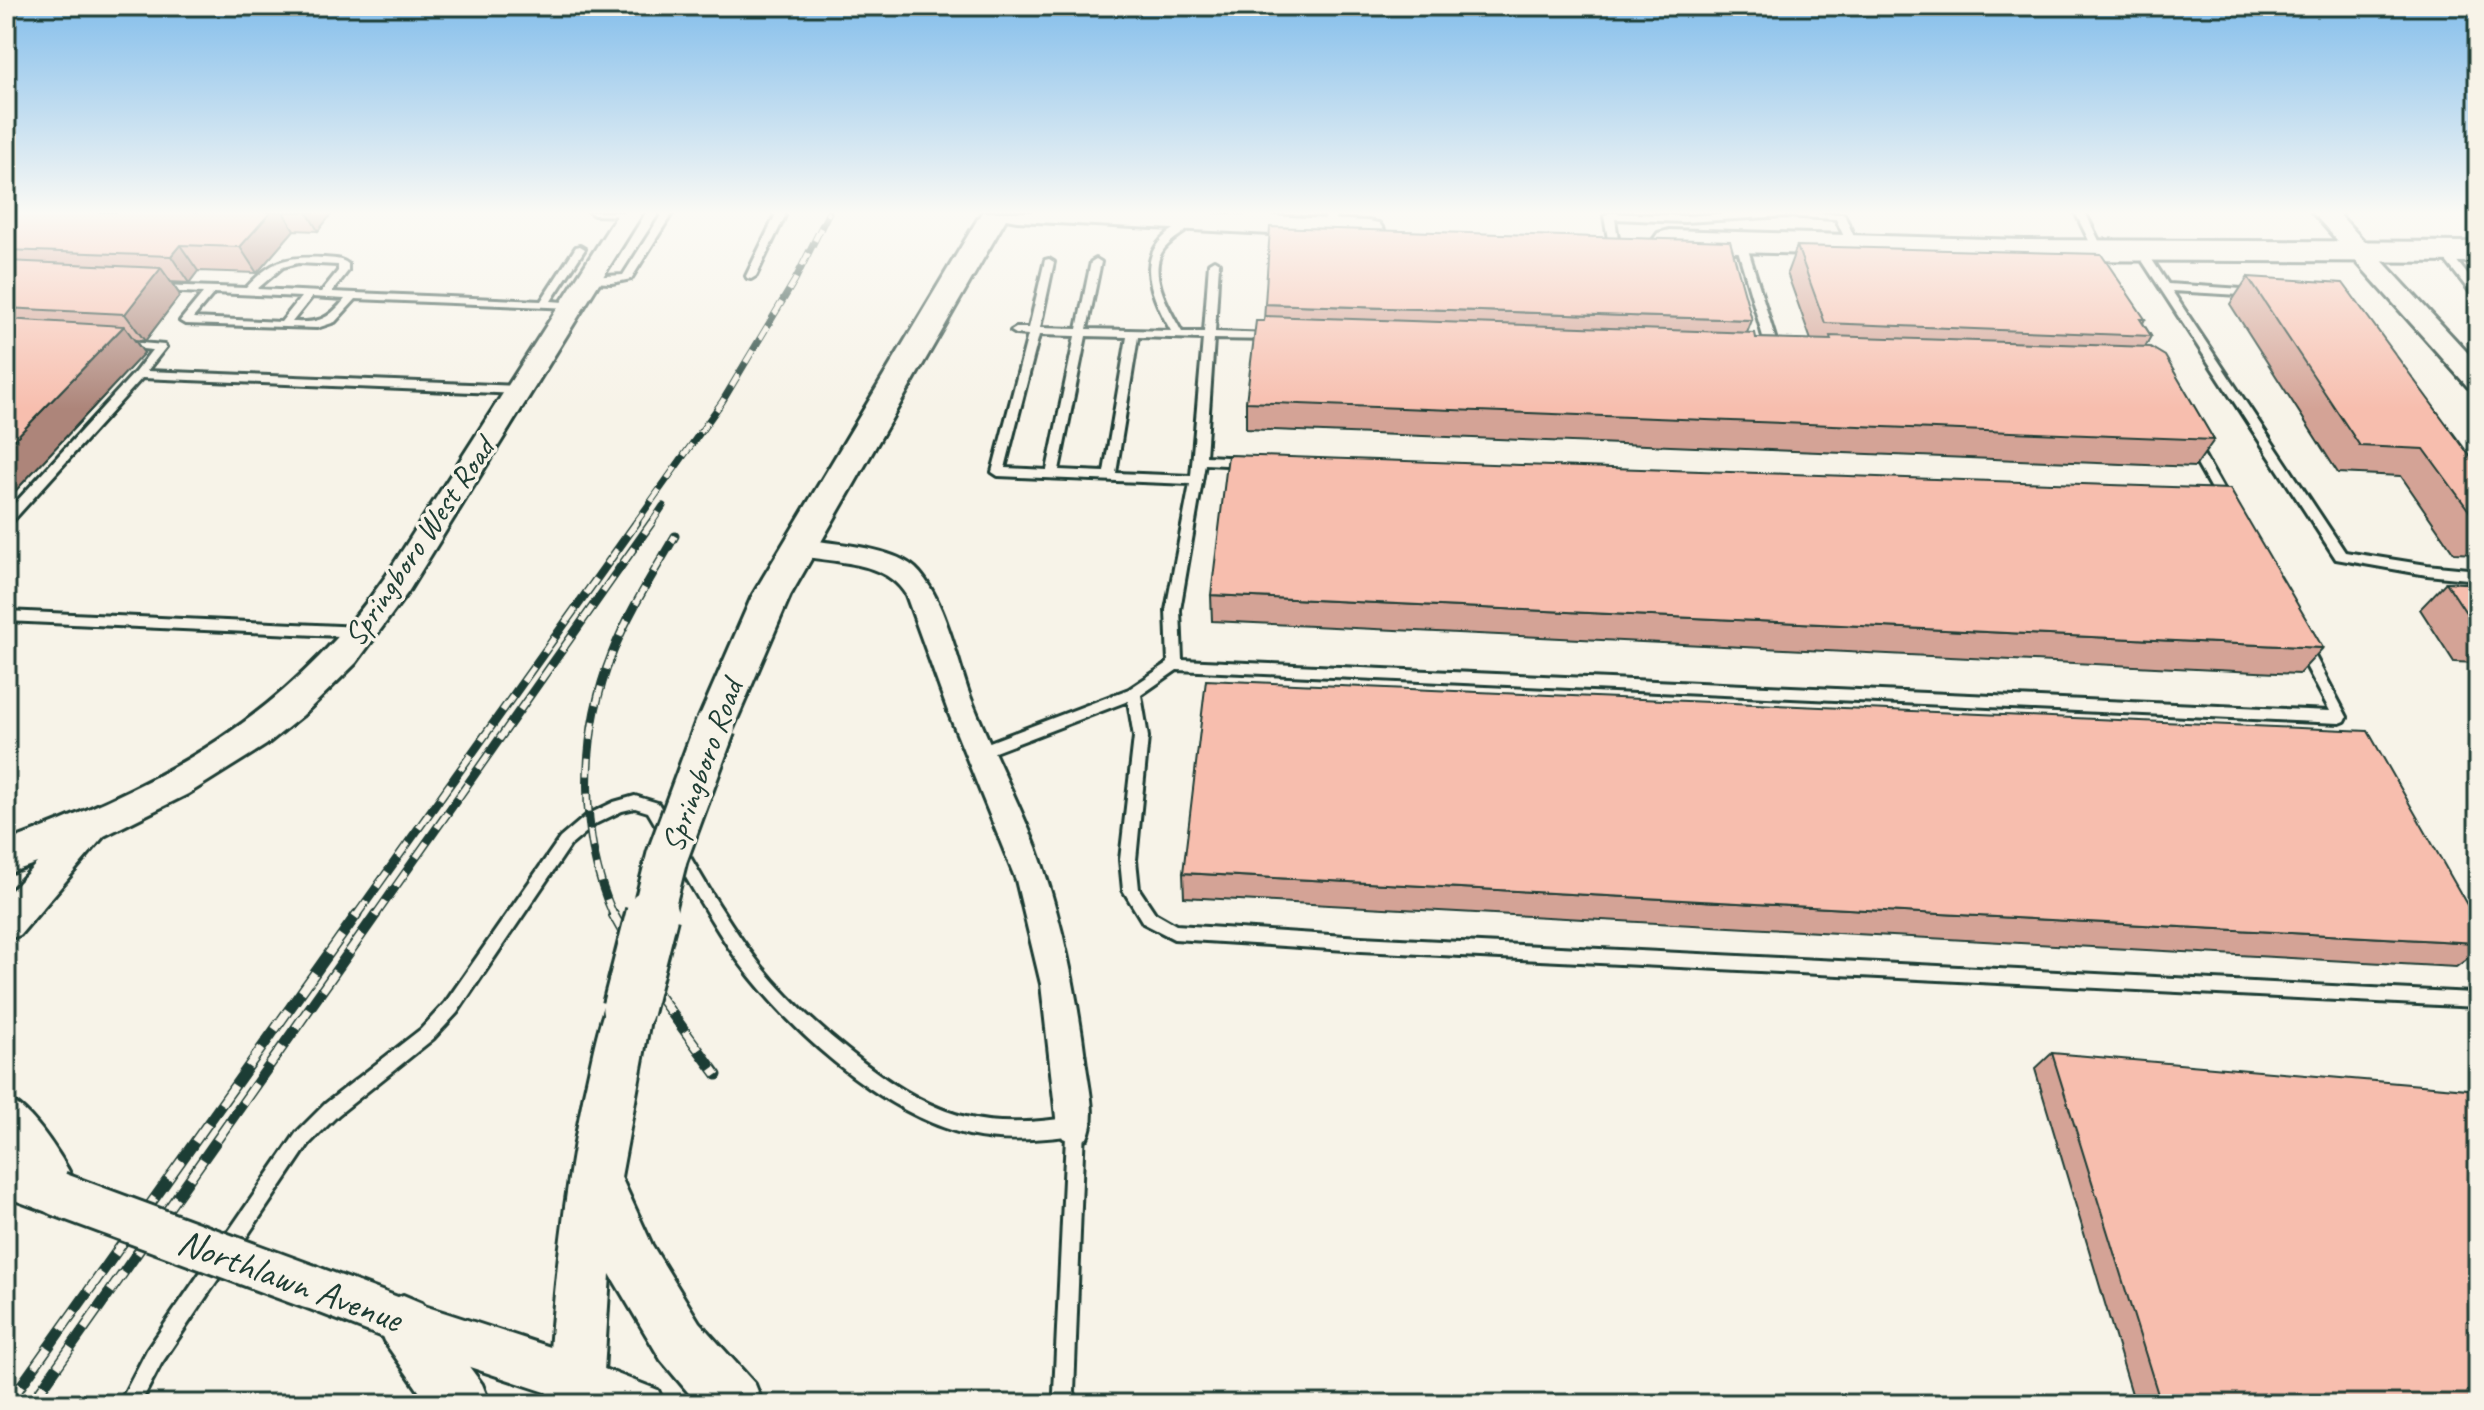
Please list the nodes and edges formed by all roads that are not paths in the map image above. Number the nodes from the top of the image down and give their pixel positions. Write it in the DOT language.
graph roads {
  1 [pos="261,278"];
  2 [pos="338,278"];
  3 [pos="573,278"];
  4 [pos="582,278"];
  5 [pos="623,278"];
  6 [pos="958,278"];
  7 [pos="1046,278"];
  8 [pos="1093,278"];
  9 [pos="1156,278"];
  10 [pos="1213,278"];
  11 [pos="1751,278"];
  12 [pos="2160,278"];
  13 [pos="2385,278"];
  14 [pos="2464,278"];
  15 [pos="2166,287"];
  16 [pos="150,288"];
  17 [pos="211,290"];
  18 [pos="248,292"];
  19 [pos="309,294"];
  20 [pos="2274,294"];
  21 [pos="324,295"];
  22 [pos="2478,295"];
  23 [pos="353,296"];
  24 [pos="568,297"];
  25 [pos="284,325"];
  26 [pos="1016,331"];
  27 [pos="1034,332"];
  28 [pos="1083,333"];
  29 [pos="1133,333"];
  30 [pos="1178,334"];
  31 [pos="1209,335"];
  32 [pos="1287,338"];
  33 [pos="111,343"];
  34 [pos="1758,354"];
  35 [pos="1774,355"];
  36 [pos="1790,356"];
  37 [pos="139,374"];
  38 [pos="2478,381"];
  39 [pos="519,390"];
  40 [pos="2186,434"];
  41 [pos="1200,460"];
  42 [pos="1263,462"];
  43 [pos="1052,474"];
  44 [pos="1109,477"];
  45 [pos="1196,480"];
  46 [pos="2209,503"];
  47 [pos="6,521"];
  48 [pos="798,547"];
  49 [pos="2478,575"];
  50 [pos="6,616"];
  51 [pos="364,632"];
  52 [pos="2296,633"];
  53 [pos="1175,665"];
  54 [pos="1134,693"];
  55 [pos="979,752"];
  56 [pos="94,824"];
  57 [pos="6,858"];
  58 [pos="6,923"];
  59 [pos="2478,999"];
  60 [pos="6,1118"];
  61 [pos="1075,1126"];
  62 [pos="6,1175"];
  63 [pos="595,1178"];
  64 [pos="58,1194"];
  65 [pos="403,1322"];
  66 [pos="575,1391"];
  67 [pos="129,1404"];
  68 [pos="462,1404"];
  69 [pos="644,1404"];
  70 [pos="735,1404"];
  71 [pos="1069,1404"];
  1 -- 18 [label="lane"];
  2 -- 21 [label="lane"];
  3 -- 24 [label="lane"];
  4 -- 24 [label="street, Springboro West Road"];
  5 -- 24 [label="lane"];
  6 -- 48 [label="main road, Springboro Road"];
  7 -- 27 [label="lane"];
  8 -- 28 [label="lane"];
  9 -- 30 [label="lane"];
  10 -- 31 [label="lane"];
  11 -- 35 [label="lane"];
  12 -- 15 [label="lane"];
  13 -- 38 [label="street"];
  14 -- 22 [label="lane"];
  15 -- 20 [label="lane"];
  15 -- 49 [label="lane"];
  16 -- 17 [label="lane"];
  17 -- 18 [label="lane"];
  17 -- 25 [label="lane"];
  18 -- 19 [label="lane"];
  19 -- 21 [label="lane"];
  19 -- 25 [label="lane"];
  21 -- 23 [label="lane"];
  23 -- 24 [label="lane"];
  23 -- 25 [label="lane"];
  24 -- 39 [label="street, Springboro West Road"];
  26 -- 27 [label="lane"];
  27 -- 28 [label="lane"];
  27 -- 43 [label="lane"];
  28 -- 29 [label="lane"];
  28 -- 43 [label="lane"];
  29 -- 30 [label="lane"];
  29 -- 44 [label="lane"];
  30 -- 31 [label="lane"];
  31 -- 32 [label="lane"];
  31 -- 41 [label="lane"];
  33 -- 37 [label="lane"];
  34 -- 35 [label="lane"];
  35 -- 36 [label="lane"];
  37 -- 39 [label="lane"];
  37 -- 47 [label="lane"];
  39 -- 51 [label="street, Springboro West Road"];
  40 -- 46 [label="lane"];
  41 -- 42 [label="lane"];
  41 -- 45 [label="lane"];
  43 -- 44 [label="lane"];
  44 -- 45 [label="lane"];
  45 -- 53 [label="lane"];
  48 -- 55 [label="street"];
  48 -- 63 [label="main road, Springboro Road, bridge"];
  50 -- 51 [label="lane"];
  51 -- 56 [label="street, Springboro West Road"];
  52 -- 53 [label="lane"];
  53 -- 54 [label="lane"];
  54 -- 55 [label="lane"];
  54 -- 59 [label="lane"];
  55 -- 61 [label="street"];
  56 -- 57 [label="street, Springboro West Road"];
  56 -- 58 [label="street"];
  60 -- 64 [label="street"];
  61 -- 67 [label="lane"];
  61 -- 71 [label="lane"];
  62 -- 64 [label="street, Northlawn Avenue"];
  63 -- 66 [label="main road, Springboro Road"];
  63 -- 70 [label="main road"];
  64 -- 65 [label="street, Northlawn Avenue, bridge"];
  65 -- 66 [label="street, Northlawn Avenue"];
  65 -- 68 [label="main road"];
  66 -- 69 [label="street"];
}
